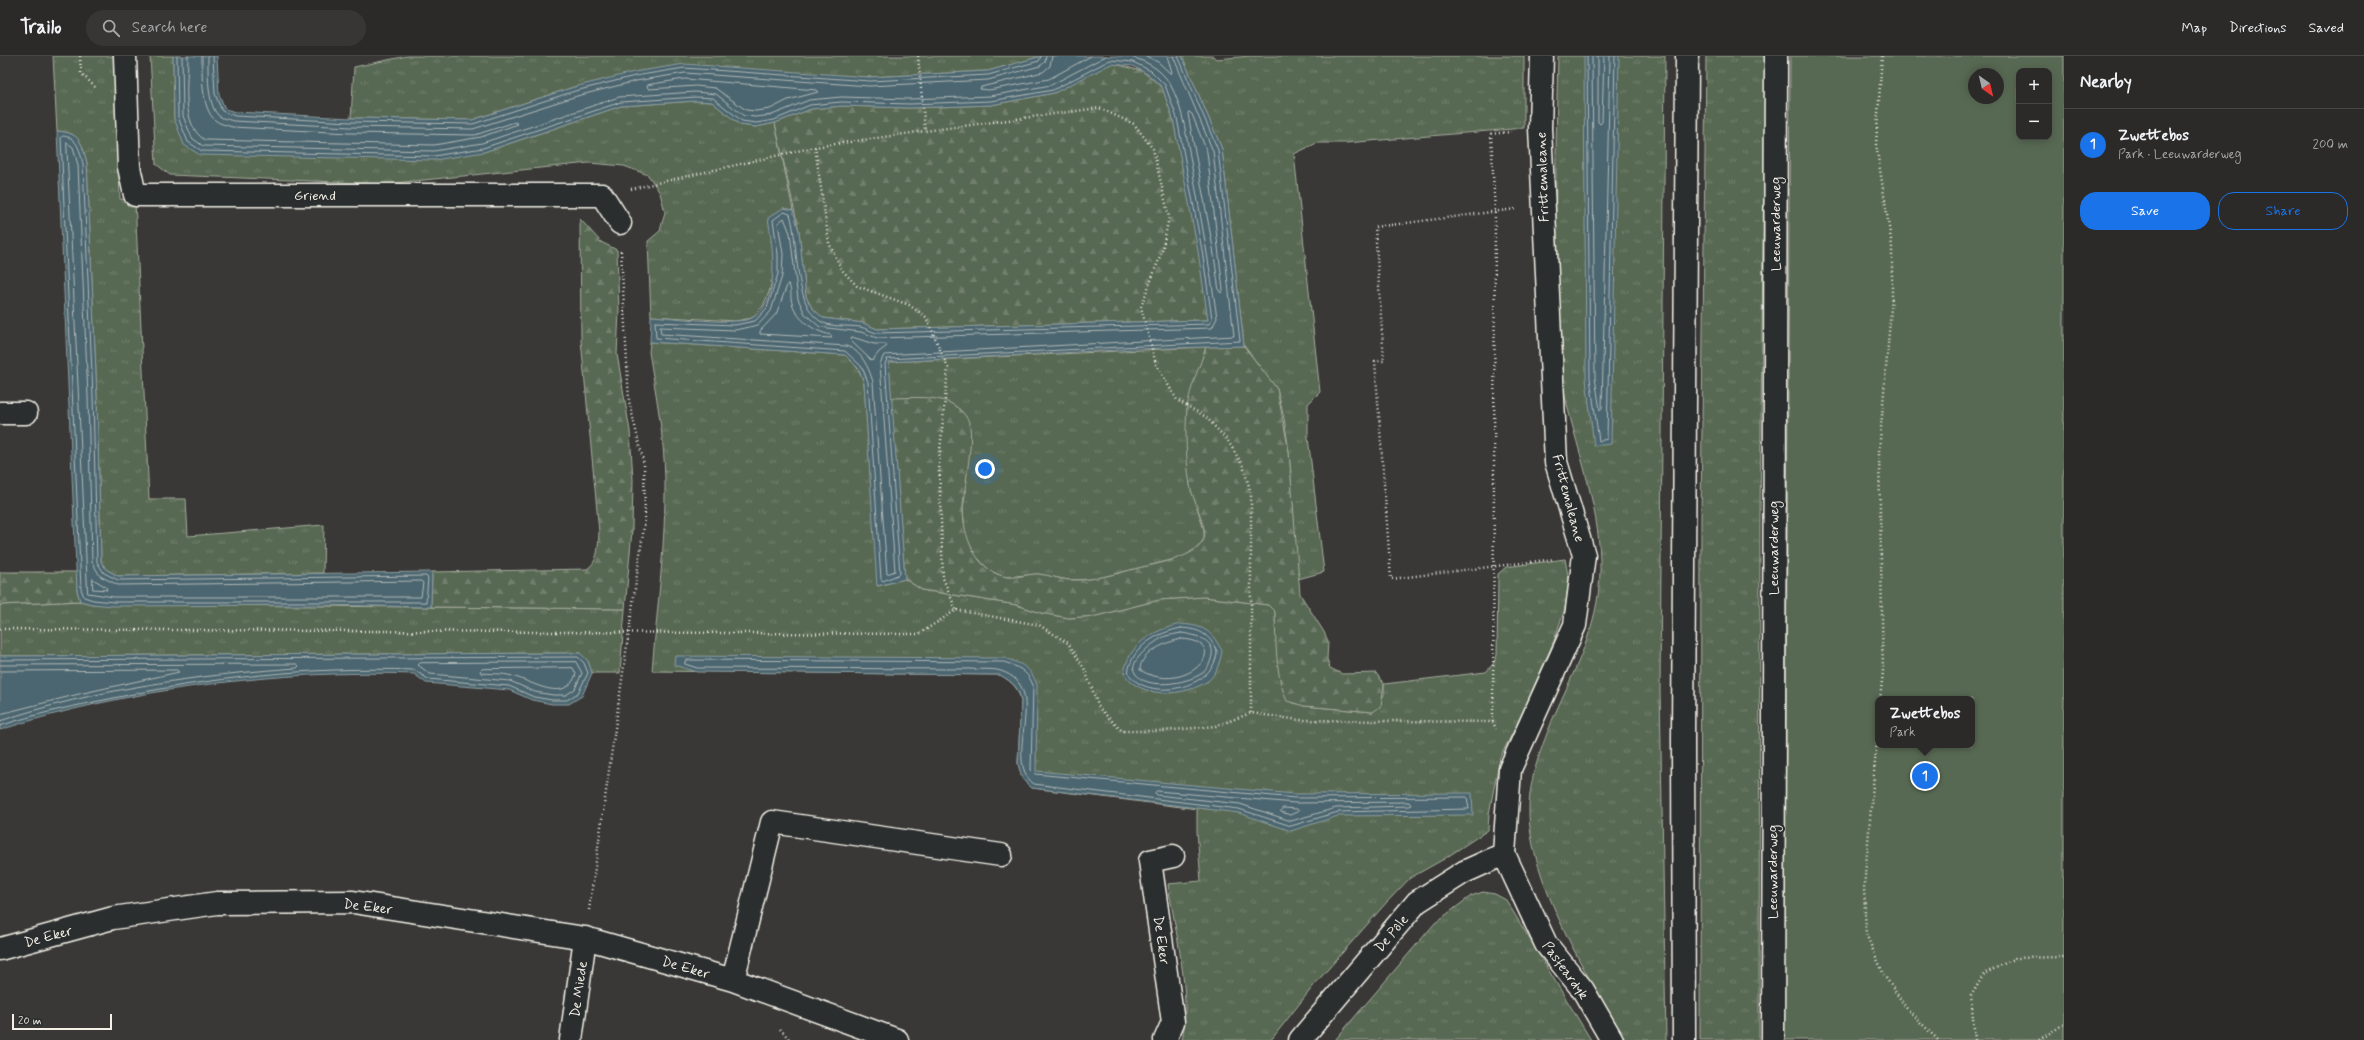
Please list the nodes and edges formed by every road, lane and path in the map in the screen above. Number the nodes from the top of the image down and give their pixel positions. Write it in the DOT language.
graph roads {
  1 [pos="125,56"];
  2 [pos="918,56"];
  3 [pos="1542,56"];
  4 [pos="1687,56"];
  5 [pos="1776,56"];
  6 [pos="1882,56"];
  7 [pos="1540,128"];
  8 [pos="925,131"];
  9 [pos="815,147"];
  10 [pos="602,196"];
  11 [pos="1543,206"];
  12 [pos="1495,212"];
  13 [pos="620,223"];
  14 [pos="0,413"];
  15 [pos="26,413"];
  16 [pos="1584,555"];
  17 [pos="1494,566"];
  18 [pos="956,610"];
  19 [pos="0,629"];
  20 [pos="630,634"];
  21 [pos="1880,696"];
  22 [pos="1251,713"];
  23 [pos="1493,722"];
  24 [pos="1876,748"];
  25 [pos="1510,770"];
  26 [pos="1504,854"];
  27 [pos="1001,856"];
  28 [pos="1173,856"];
  29 [pos="585,938"];
  30 [pos="0,949"];
  31 [pos="2064,957"];
  32 [pos="733,980"];
  33 [pos="2064,1024"];
  34 [pos="571,1040"];
  35 [pos="897,1040"];
  36 [pos="1165,1040"];
  37 [pos="1300,1040"];
  38 [pos="1612,1040"];
  39 [pos="1684,1040"];
  40 [pos="1773,1040"];
  41 [pos="1938,1040"];
  42 [pos="1974,1040"];
  43 [pos="2039,1040"];
  1 -- 10 [label="street, Griend"];
  2 -- 8 [label="path"];
  3 -- 7 [label="street, Frittemaleane"];
  4 -- 39 [label="street"];
  5 -- 40 [label="street, Leeuwarderweg"];
  6 -- 21 [label="path"];
  7 -- 11 [label="street, Frittemaleane"];
  7 -- 12 [label="path"];
  8 -- 9 [label="path"];
  8 -- 22 [label="path"];
  9 -- 10 [label="path"];
  9 -- 18 [label="path"];
  10 -- 13 [label="street"];
  11 -- 12 [label="path"];
  11 -- 16 [label="street, Frittemaleane"];
  12 -- 17 [label="path"];
  12 -- 17 [label="path"];
  13 -- 20 [label="path"];
  14 -- 15 [label="street"];
  16 -- 17 [label="path"];
  16 -- 25 [label="street, Frittemaleane"];
  17 -- 23 [label="path"];
  18 -- 20 [label="path"];
  18 -- 22 [label="path"];
  19 -- 20 [label="path"];
  20 -- 29 [label="path"];
  22 -- 23 [label="path"];
  23 -- 25 [label="path"];
  24 -- 41 [label="path"];
  25 -- 26 [label="street, Frittemaleane"];
  26 -- 37 [label="street, De Pôle"];
  26 -- 38 [label="street, Pasfeardyk"];
  27 -- 32 [label="street"];
  28 -- 36 [label="street, De Eker"];
  29 -- 30 [label="street, De Eker"];
  29 -- 32 [label="street, De Eker"];
  29 -- 34 [label="street, De Miede"];
  31 -- 42 [label="path"];
  32 -- 35 [label="street, De Eker"];
  33 -- 43 [label="path"];
}
